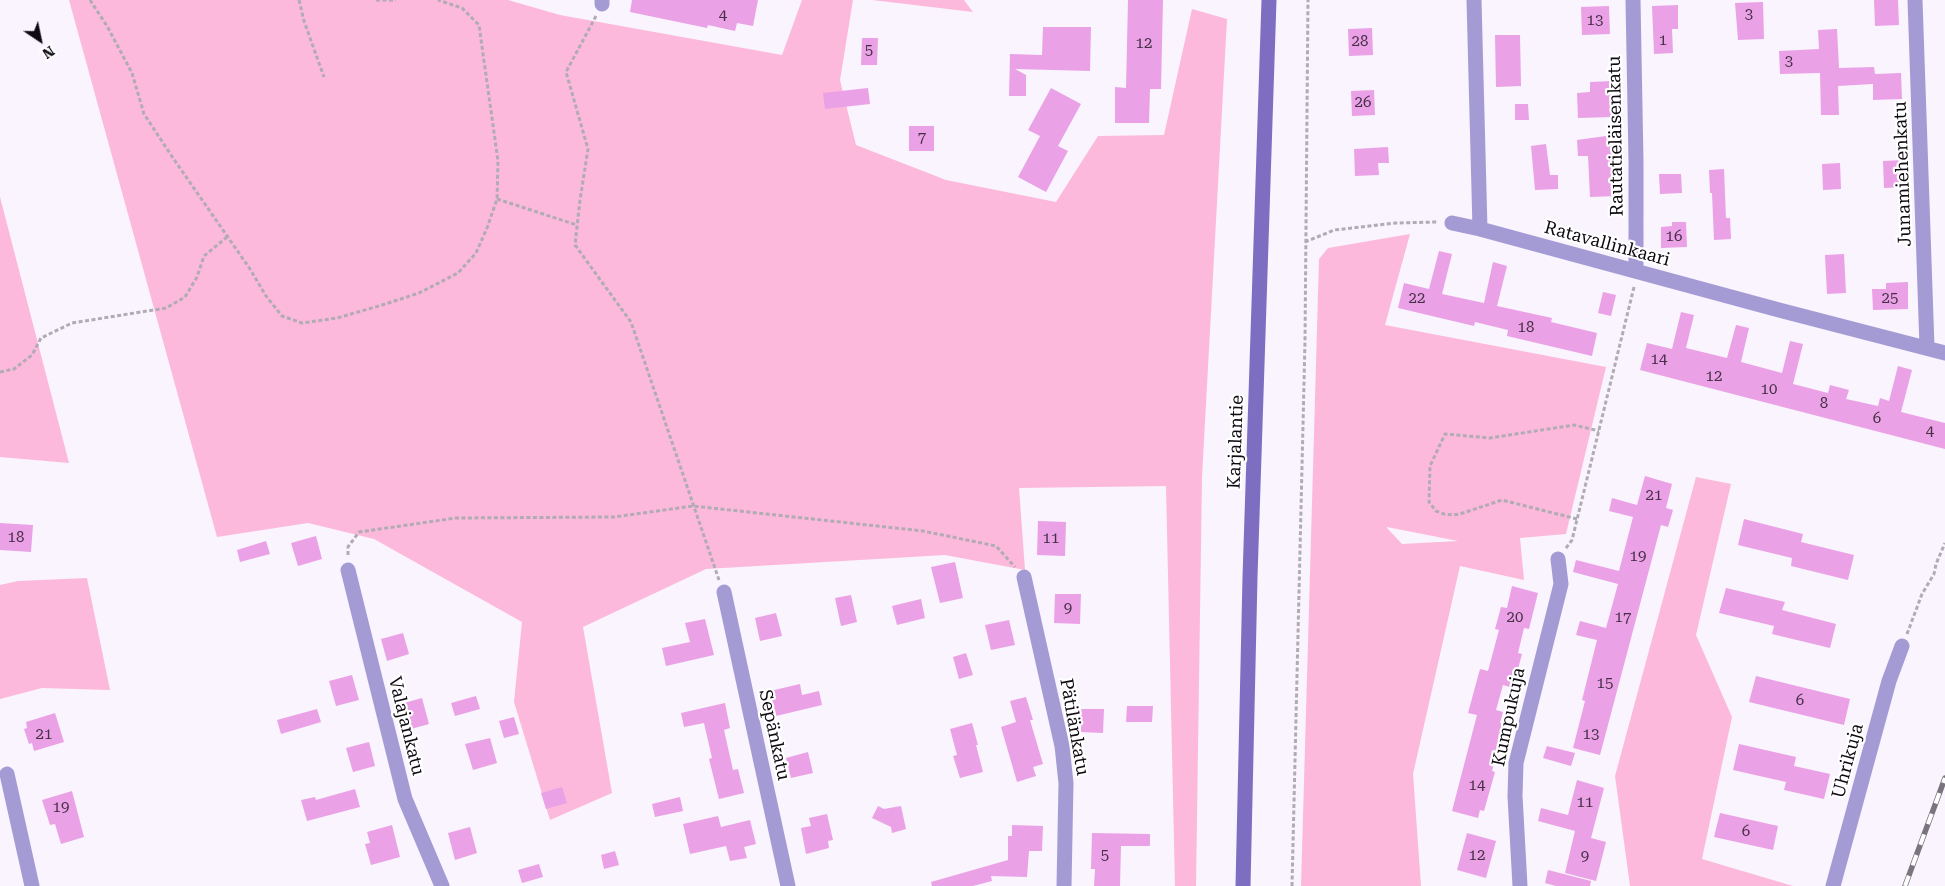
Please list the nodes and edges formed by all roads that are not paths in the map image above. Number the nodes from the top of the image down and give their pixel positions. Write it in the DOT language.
graph roads {
  1 [pos="1269,0"];
  2 [pos="1474,0"];
  3 [pos="1633,0"];
  4 [pos="1915,0"];
  5 [pos="1452,223"];
  6 [pos="1480,229"];
  7 [pos="1636,271"];
  8 [pos="1927,347"];
  9 [pos="1945,352"];
  10 [pos="1558,559"];
  11 [pos="348,570"];
  12 [pos="1024,577"];
  13 [pos="724,592"];
  14 [pos="1902,646"];
  15 [pos="7,774"];
  16 [pos="32,886"];
  17 [pos="442,886"];
  18 [pos="788,886"];
  19 [pos="1064,886"];
  20 [pos="1243,886"];
  21 [pos="1520,886"];
  22 [pos="1833,886"];
  1 -- 20 [label="main road, Karjalantie"];
  2 -- 6 [label="street"];
  3 -- 7 [label="street, Rautatieläisenkatu"];
  4 -- 8 [label="street, Junamiehenkatu"];
  5 -- 6 [label="street, Ratavallinkaari"];
  6 -- 7 [label="street, Ratavallinkaari"];
  7 -- 8 [label="street, Ratavallinkaari"];
  8 -- 9 [label="street, Ratavallinkaari"];
  10 -- 21 [label="street, Kumpukuja"];
  11 -- 17 [label="street, Valajankatu"];
  12 -- 19 [label="street, Pätilänkatu"];
  13 -- 18 [label="street, Sepänkatu"];
  14 -- 22 [label="street, Uhrikuja"];
  15 -- 16 [label="street"];
}
